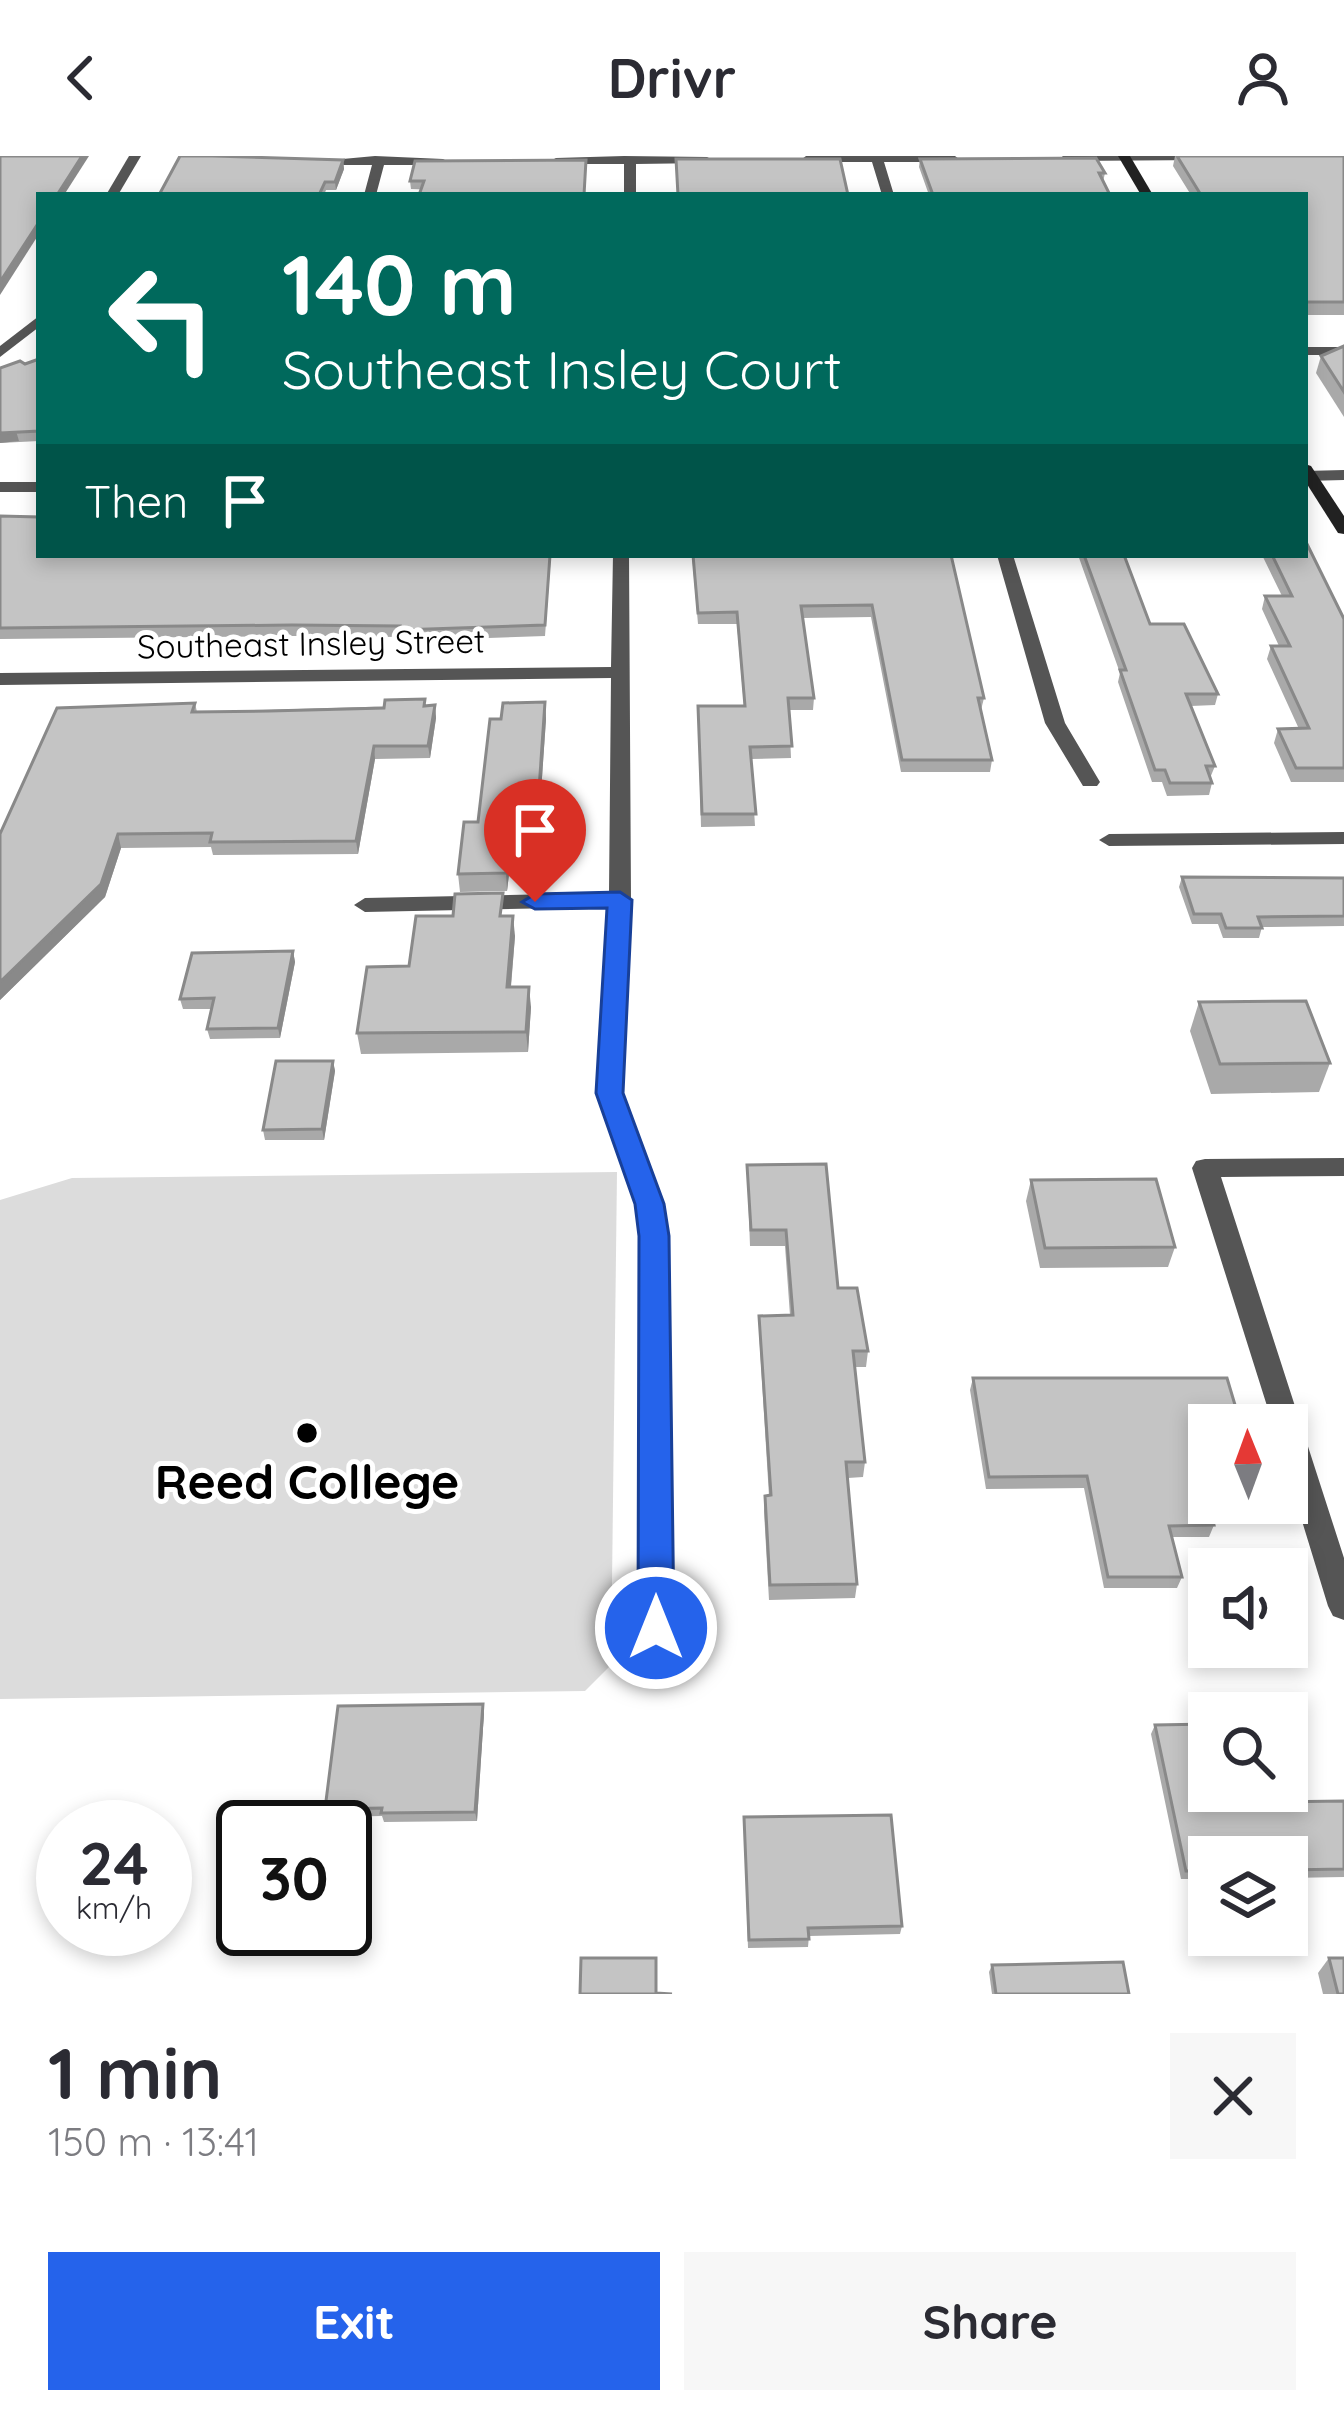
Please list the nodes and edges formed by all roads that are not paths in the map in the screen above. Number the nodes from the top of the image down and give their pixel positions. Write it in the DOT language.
graph roads {
  1 [pos="135,156"];
  2 [pos="1125,157"];
  3 [pos="1212,157"];
  4 [pos="630,158"];
  5 [pos="876,158"];
  6 [pos="966,158"];
  7 [pos="1055,158"];
  8 [pos="380,159"];
  9 [pos="720,160"];
  10 [pos="787,160"];
  11 [pos="536,161"];
  12 [pos="299,162"];
  13 [pos="466,162"];
  14 [pos="114,192"];
  15 [pos="371,192"];
  16 [pos="630,192"];
  17 [pos="886,192"];
  18 [pos="1145,192"];
  19 [pos="36,323"];
  20 [pos="1308,351"];
  21 [pos="1344,351"];
  22 [pos="0,353"];
  23 [pos="1308,473"];
  24 [pos="1308,475"];
  25 [pos="1344,475"];
  26 [pos="36,487"];
  27 [pos="0,488"];
  28 [pos="1344,530"];
  29 [pos="621,558"];
  30 [pos="1007,558"];
  31 [pos="622,672"];
  32 [pos="0,679"];
  33 [pos="1090,782"];
  34 [pos="1344,838"];
  35 [pos="1109,840"];
  36 [pos="620,900"];
  37 [pos="364,905"];
  38 [pos="1344,1167"];
  39 [pos="1280,1404"];
  40 [pos="1308,1492"];
  41 [pos="1344,1606"];
  42 [pos="656,1628"];
  1 -- 14 [label="street"];
  2 -- 3 [label="street"];
  2 -- 7 [label="street"];
  2 -- 18 [label="main road"];
  4 -- 9 [label="street"];
  4 -- 11 [label="street"];
  4 -- 16 [label="street"];
  5 -- 6 [label="street"];
  5 -- 10 [label="street"];
  5 -- 17 [label="street"];
  8 -- 12 [label="street"];
  8 -- 13 [label="street"];
  8 -- 15 [label="street"];
  19 -- 22 [label="street"];
  20 -- 21 [label="street"];
  23 -- 25 [label="street"];
  24 -- 28 [label="main road"];
  26 -- 27 [label="street"];
  29 -- 31 [label="street"];
  30 -- 33 [label="street"];
  31 -- 32 [label="street, Southeast Insley Street"];
  31 -- 36 [label="street"];
  34 -- 35 [label="street"];
  36 -- 37 [label="street"];
  36 -- 42 [label="street"];
  38 -- 39 [label="street"];
  40 -- 41 [label="street"];
}
